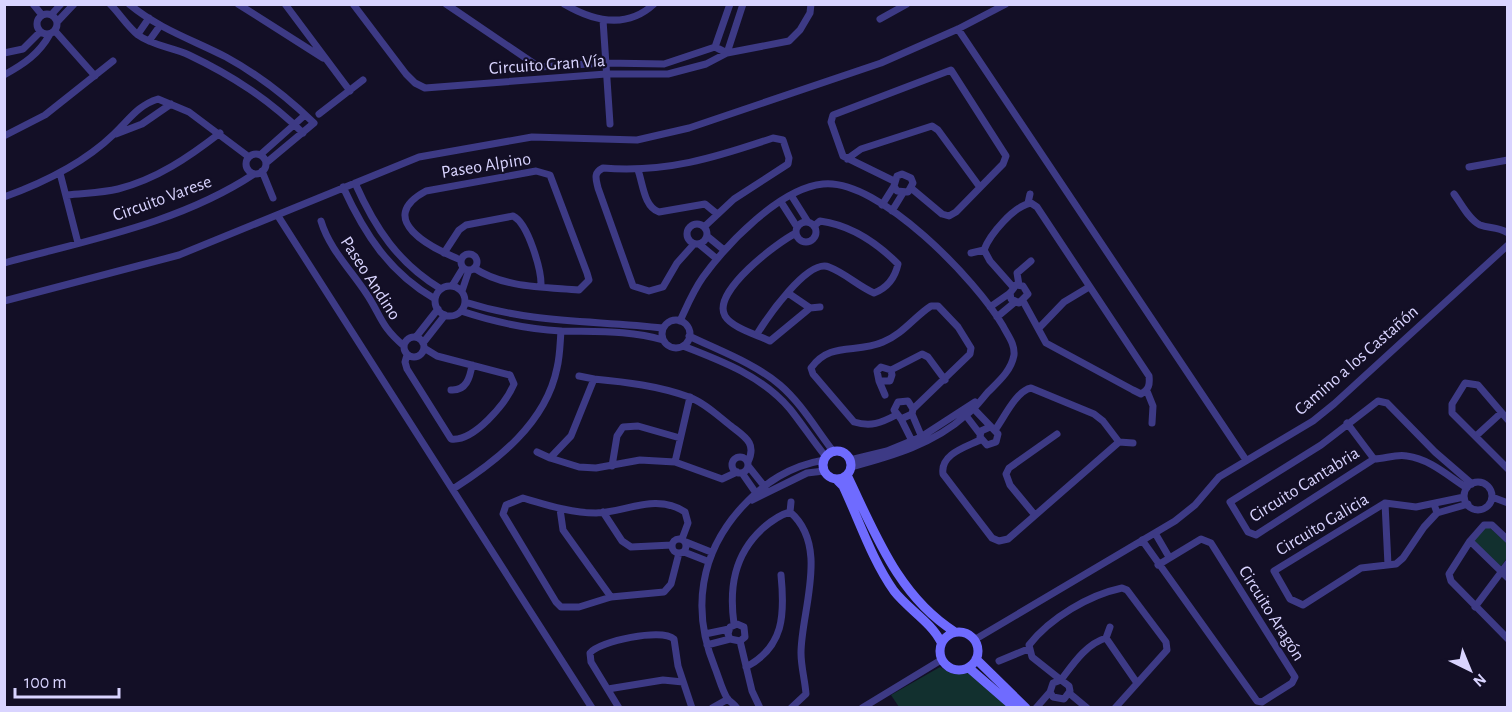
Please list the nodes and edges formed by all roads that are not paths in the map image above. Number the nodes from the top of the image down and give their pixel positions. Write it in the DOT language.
graph roads {
  1 [pos="33,4"];
  2 [pos="61,4"];
  3 [pos="74,4"];
  4 [pos="110,4"];
  5 [pos="238,4"];
  6 [pos="285,4"];
  7 [pos="353,4"];
  8 [pos="446,4"];
  9 [pos="564,4"];
  10 [pos="654,4"];
  11 [pos="730,4"];
  12 [pos="743,4"];
  13 [pos="811,4"];
  14 [pos="907,4"];
  15 [pos="1006,4"];
  16 [pos="135,6"];
  17 [pos="52,14"];
  18 [pos="42,15"];
  19 [pos="149,18"];
  20 [pos="880,19"];
  21 [pos="603,20"];
  22 [pos="58,21"];
  23 [pos="159,27"];
  24 [pos="958,29"];
  25 [pos="40,32"];
  26 [pos="52,32"];
  27 [pos="138,34"];
  28 [pos="149,42"];
  29 [pos="715,47"];
  30 [pos="4,53"];
  31 [pos="727,53"];
  32 [pos="113,61"];
  33 [pos="327,61"];
  34 [pos="606,63"];
  35 [pos="539,67"];
  36 [pos="606,74"];
  37 [pos="4,75"];
  38 [pos="95,76"];
  39 [pos="540,79"];
  40 [pos="363,80"];
  41 [pos="350,91"];
  42 [pos="171,104"];
  43 [pos="319,114"];
  44 [pos="305,115"];
  45 [pos="610,124"];
  46 [pos="295,125"];
  47 [pos="303,132"];
  48 [pos="220,133"];
  49 [pos="114,135"];
  50 [pos="4,136"];
  51 [pos="260,155"];
  52 [pos="249,157"];
  53 [pos="848,159"];
  54 [pos="1508,160"];
  55 [pos="266,163"];
  56 [pos="1469,167"];
  57 [pos="638,170"];
  58 [pos="262,171"];
  59 [pos="60,173"];
  60 [pos="254,174"];
  61 [pos="355,183"];
  62 [pos="894,184"];
  63 [pos="979,186"];
  64 [pos="343,188"];
  65 [pos="911,188"];
  66 [pos="903,193"];
  67 [pos="1030,194"];
  68 [pos="1454,194"];
  69 [pos="67,195"];
  70 [pos="791,195"];
  71 [pos="4,197"];
  72 [pos="273,198"];
  73 [pos="781,202"];
  74 [pos="1028,203"];
  75 [pos="882,205"];
  76 [pos="892,211"];
  77 [pos="716,213"];
  78 [pos="278,216"];
  79 [pos="321,221"];
  80 [pos="811,224"];
  81 [pos="704,227"];
  82 [pos="797,230"];
  83 [pos="1508,232"];
  84 [pos="707,236"];
  85 [pos="78,243"];
  86 [pos="697,244"];
  87 [pos="1508,245"];
  88 [pos="724,250"];
  89 [pos="984,250"];
  90 [pos="444,253"];
  91 [pos="971,254"];
  92 [pos="717,259"];
  93 [pos="1031,261"];
  94 [pos="4,263"];
  95 [pos="467,267"];
  96 [pos="452,286"];
  97 [pos="541,287"];
  98 [pos="1089,287"];
  99 [pos="1014,288"];
  100 [pos="441,289"];
  101 [pos="462,291"];
  102 [pos="788,293"];
  103 [pos="435,299"];
  104 [pos="4,301"];
  105 [pos="465,302"];
  106 [pos="1019,302"];
  107 [pos="820,307"];
  108 [pos="990,307"];
  109 [pos="810,308"];
  110 [pos="438,309"];
  111 [pos="461,311"];
  112 [pos="445,315"];
  113 [pos="997,317"];
  114 [pos="680,321"];
  115 [pos="663,328"];
  116 [pos="1039,328"];
  117 [pos="561,331"];
  118 [pos="757,334"];
  119 [pos="689,336"];
  120 [pos="416,338"];
  121 [pos="663,340"];
  122 [pos="404,346"];
  123 [pos="423,346"];
  124 [pos="683,346"];
  125 [pos="407,355"];
  126 [pos="471,365"];
  127 [pos="579,376"];
  128 [pos="594,379"];
  129 [pos="945,380"];
  130 [pos="451,390"];
  131 [pos="1147,390"];
  132 [pos="885,395"];
  133 [pos="690,397"];
  134 [pos="972,407"];
  135 [pos="912,412"];
  136 [pos="1501,413"];
  137 [pos="964,414"];
  138 [pos="899,417"];
  139 [pos="1508,420"];
  140 [pos="1152,423"];
  141 [pos="1347,423"];
  142 [pos="992,428"];
  143 [pos="1057,434"];
  144 [pos="1476,436"];
  145 [pos="980,437"];
  146 [pos="680,438"];
  147 [pos="923,440"];
  148 [pos="1119,442"];
  149 [pos="1133,443"];
  150 [pos="913,444"];
  151 [pos="537,452"];
  152 [pos="1435,452"];
  153 [pos="828,456"];
  154 [pos="550,458"];
  155 [pos="1374,459"];
  156 [pos="1246,460"];
  157 [pos="675,462"];
  158 [pos="1427,462"];
  159 [pos="748,464"];
  160 [pos="1506,465"];
  161 [pos="612,466"];
  162 [pos="849,468"];
  163 [pos="825,471"];
  164 [pos="739,473"];
  165 [pos="836,479"];
  166 [pos="1469,486"];
  167 [pos="453,489"];
  168 [pos="766,489"];
  169 [pos="757,495"];
  170 [pos="1492,497"];
  171 [pos="1466,500"];
  172 [pos="791,502"];
  173 [pos="1385,503"];
  174 [pos="1508,503"];
  175 [pos="1434,504"];
  176 [pos="560,509"];
  177 [pos="603,512"];
  178 [pos="790,512"];
  179 [pos="1437,513"];
  180 [pos="1034,514"];
  181 [pos="1155,533"];
  182 [pos="684,540"];
  183 [pos="1142,540"];
  184 [pos="1508,540"];
  185 [pos="1470,541"];
  186 [pos="672,544"];
  187 [pos="682,552"];
  188 [pos="711,552"];
  189 [pos="1169,557"];
  190 [pos="707,561"];
  191 [pos="1508,563"];
  192 [pos="1158,565"];
  193 [pos="1388,565"];
  194 [pos="1501,572"];
  195 [pos="781,575"];
  196 [pos="1508,578"];
  197 [pos="611,597"];
  198 [pos="1475,607"];
  199 [pos="731,626"];
  200 [pos="1110,627"];
  201 [pos="955,632"];
  202 [pos="705,634"];
  203 [pos="1106,638"];
  204 [pos="730,639"];
  205 [pos="1508,639"];
  206 [pos="974,640"];
  207 [pos="740,641"];
  208 [pos="941,642"];
  209 [pos="707,645"];
  210 [pos="1028,649"];
  211 [pos="1167,650"];
  212 [pos="1176,653"];
  213 [pos="976,659"];
  214 [pos="941,660"];
  215 [pos="999,661"];
  216 [pos="746,667"];
  217 [pos="969,668"];
  218 [pos="1061,680"];
  219 [pos="682,682"];
  220 [pos="1137,683"];
  221 [pos="608,689"];
  222 [pos="1050,692"];
  223 [pos="1069,693"];
  224 [pos="1059,700"];
  225 [pos="731,705"];
  226 [pos="592,708"];
  227 [pos="620,708"];
  228 [pos="692,708"];
  229 [pos="712,708"];
  230 [pos="760,708"];
  231 [pos="791,708"];
  232 [pos="862,708"];
  233 [pos="1016,708"];
  234 [pos="1026,708"];
  235 [pos="1036,708"];
  236 [pos="1052,708"];
  237 [pos="1087,708"];
  238 [pos="1115,708"];
  1 -- 18 [label="street"];
  2 -- 17 [label="street"];
  3 -- 22 [label="street"];
  4 -- 27 [label="street"];
  5 -- 33 [label="street"];
  6 -- 33 [label="street"];
  7 -- 39 [label="street, Circuito Gran Vía"];
  8 -- 35 [label="street"];
  9 -- 21 [label="street"];
  10 -- 21 [label="street"];
  11 -- 29 [label="street"];
  12 -- 31 [label="street"];
  13 -- 31 [label="street, Circuito Gran Vía"];
  14 -- 20 [label="street"];
  15 -- 24 [label="street"];
  16 -- 19 [label="street"];
  17 -- 18 [label="street"];
  17 -- 22 [label="street"];
  18 -- 25 [label="street"];
  19 -- 23 [label="street"];
  19 -- 27 [label="street"];
  21 -- 34 [label="street"];
  22 -- 26 [label="street"];
  23 -- 28 [label="street"];
  23 -- 44 [label="street"];
  24 -- 61 [label="street"];
  24 -- 156 [label="street"];
  25 -- 26 [label="street"];
  25 -- 30 [label="street"];
  26 -- 37 [label="street"];
  26 -- 38 [label="street"];
  27 -- 28 [label="street"];
  28 -- 46 [label="street"];
  29 -- 31 [label="street"];
  29 -- 34 [label="street, Circuito Gran Vía"];
  31 -- 36 [label="street, Circuito Gran Vía"];
  32 -- 38 [label="street"];
  33 -- 41 [label="street"];
  34 -- 35 [label="street, Circuito Gran Vía"];
  34 -- 36 [label="street"];
  35 -- 39 [label="street"];
  36 -- 39 [label="street, Circuito Gran Vía"];
  36 -- 45 [label="street"];
  38 -- 50 [label="street"];
  40 -- 41 [label="street"];
  41 -- 43 [label="street"];
  42 -- 48 [label="street"];
  42 -- 49 [label="street"];
  42 -- 49 [label="street"];
  44 -- 46 [label="street"];
  44 -- 47 [label="street"];
  46 -- 47 [label="street"];
  46 -- 51 [label="street"];
  47 -- 55 [label="street"];
  48 -- 52 [label="street"];
  48 -- 69 [label="street"];
  49 -- 59 [label="street"];
  51 -- 52 [label="street"];
  51 -- 55 [label="street"];
  52 -- 60 [label="street"];
  53 -- 62 [label="street"];
  53 -- 63 [label="street"];
  53 -- 63 [label="street"];
  54 -- 56 [label="street"];
  55 -- 58 [label="street"];
  57 -- 77 [label="street"];
  57 -- 77 [label="street"];
  57 -- 86 [label="street"];
  58 -- 60 [label="street, Circuito Varese"];
  58 -- 72 [label="street"];
  59 -- 69 [label="street"];
  59 -- 71 [label="street"];
  60 -- 85 [label="street, Circuito Varese"];
  61 -- 64 [label="street"];
  61 -- 100 [label="street"];
  62 -- 65 [label="street"];
  62 -- 66 [label="street"];
  62 -- 75 [label="street"];
  63 -- 65 [label="street"];
  64 -- 78 [label="street"];
  64 -- 103 [label="street"];
  65 -- 66 [label="street"];
  66 -- 76 [label="street"];
  67 -- 74 [label="street"];
  68 -- 83 [label="street"];
  69 -- 85 [label="street"];
  70 -- 73 [label="street"];
  70 -- 75 [label="street"];
  70 -- 80 [label="street"];
  73 -- 82 [label="street"];
  73 -- 88 [label="street"];
  74 -- 89 [label="street"];
  74 -- 98 [label="street"];
  75 -- 76 [label="street"];
  76 -- 108 [label="street"];
  77 -- 81 [label="street"];
  78 -- 104 [label="street"];
  78 -- 167 [label="street"];
  79 -- 122 [label="street, Paseo Andino"];
  80 -- 82 [label="street"];
  80 -- 82 [label="street"];
  80 -- 102 [label="street"];
  81 -- 84 [label="street"];
  81 -- 86 [label="street"];
  82 -- 118 [label="street"];
  84 -- 86 [label="street"];
  84 -- 88 [label="street"];
  85 -- 94 [label="street, Circuito Varese"];
  86 -- 92 [label="street"];
  87 -- 156 [label="street, Camino a los Castañón"];
  88 -- 92 [label="street"];
  89 -- 91 [label="street"];
  89 -- 99 [label="street"];
  90 -- 95 [label="street, Paseo Alpino"];
  90 -- 97 [label="street"];
  90 -- 97 [label="street, Paseo Alpino"];
  92 -- 114 [label="street"];
  93 -- 99 [label="street"];
  95 -- 96 [label="street"];
  95 -- 97 [label="street, Paseo Alpino"];
  95 -- 101 [label="street"];
  96 -- 100 [label="street"];
  96 -- 101 [label="street"];
  98 -- 116 [label="street"];
  98 -- 131 [label="street"];
  99 -- 106 [label="street"];
  99 -- 106 [label="street"];
  99 -- 108 [label="street"];
  100 -- 103 [label="street"];
  101 -- 105 [label="street"];
  102 -- 109 [label="street"];
  102 -- 118 [label="street"];
  103 -- 110 [label="street"];
  105 -- 111 [label="street"];
  105 -- 115 [label="street"];
  106 -- 113 [label="street"];
  106 -- 116 [label="street"];
  107 -- 109 [label="street"];
  108 -- 113 [label="street"];
  109 -- 118 [label="street"];
  110 -- 112 [label="street"];
  110 -- 120 [label="street, Paseo Andino"];
  111 -- 112 [label="street"];
  111 -- 117 [label="street"];
  112 -- 123 [label="street"];
  113 -- 134 [label="street"];
  114 -- 115 [label="street"];
  114 -- 119 [label="street"];
  115 -- 121 [label="street"];
  116 -- 131 [label="street"];
  117 -- 121 [label="street"];
  117 -- 167 [label="street"];
  119 -- 124 [label="street"];
  119 -- 153 [label="street"];
  120 -- 122 [label="street, Paseo Andino"];
  120 -- 123 [label="street, Paseo Andino"];
  121 -- 124 [label="street"];
  122 -- 125 [label="street, Paseo Andino"];
  123 -- 125 [label="street"];
  123 -- 126 [label="street, Paseo Andino"];
  124 -- 153 [label="street"];
  125 -- 126 [label="street, Paseo Andino"];
  126 -- 130 [label="street"];
  127 -- 128 [label="street"];
  128 -- 133 [label="street"];
  128 -- 154 [label="street"];
  129 -- 132 [label="street"];
  129 -- 135 [label="street"];
  129 -- 138 [label="street"];
  131 -- 140 [label="street"];
  133 -- 146 [label="street"];
  133 -- 159 [label="street"];
  134 -- 137 [label="street"];
  134 -- 142 [label="street"];
  135 -- 138 [label="street"];
  135 -- 138 [label="street"];
  135 -- 147 [label="street"];
  136 -- 139 [label="street"];
  136 -- 144 [label="street"];
  136 -- 144 [label="street"];
  137 -- 145 [label="street"];
  137 -- 147 [label="street"];
  138 -- 150 [label="street"];
  141 -- 152 [label="street, Circuito Cantabria"];
  141 -- 155 [label="street, Circuito Cantabria"];
  141 -- 155 [label="street, Circuito Cantabria"];
  142 -- 145 [label="street"];
  142 -- 145 [label="street"];
  142 -- 148 [label="street"];
  143 -- 180 [label="street"];
  144 -- 160 [label="street"];
  145 -- 180 [label="street"];
  146 -- 157 [label="street"];
  146 -- 161 [label="street"];
  147 -- 150 [label="street"];
  148 -- 149 [label="street"];
  148 -- 180 [label="street"];
  150 -- 162 [label="street"];
  151 -- 154 [label="street"];
  152 -- 158 [label="street"];
  152 -- 166 [label="street, Circuito Cantabria"];
  153 -- 162 [label="street"];
  153 -- 163 [label="street"];
  153 -- 168 [label="street"];
  154 -- 161 [label="street"];
  155 -- 158 [label="street, Circuito Cantabria"];
  156 -- 181 [label="street, Camino a los Castañón"];
  157 -- 161 [label="street"];
  157 -- 164 [label="street"];
  158 -- 166 [label="street, Circuito Cantabria"];
  159 -- 164 [label="street"];
  159 -- 164 [label="street"];
  159 -- 168 [label="street"];
  162 -- 165 [label="street"];
  162 -- 201 [label="street"];
  163 -- 165 [label="street"];
  163 -- 168 [label="street"];
  164 -- 169 [label="street"];
  165 -- 208 [label="street"];
  166 -- 170 [label="street"];
  166 -- 171 [label="street"];
  167 -- 226 [label="street"];
  168 -- 169 [label="street"];
  169 -- 188 [label="street"];
  170 -- 171 [label="street"];
  170 -- 174 [label="street"];
  171 -- 175 [label="street, Circuito Galicia"];
  171 -- 179 [label="street"];
  172 -- 178 [label="street"];
  173 -- 175 [label="street, Circuito Galicia"];
  173 -- 193 [label="street, Circuito Galicia"];
  173 -- 193 [label="street, Circuito Galicia"];
  175 -- 179 [label="street"];
  176 -- 177 [label="street"];
  176 -- 197 [label="street"];
  176 -- 197 [label="street"];
  177 -- 182 [label="street"];
  177 -- 186 [label="street"];
  178 -- 199 [label="street"];
  178 -- 231 [label="street"];
  179 -- 193 [label="street"];
  181 -- 183 [label="street, Camino a los Castañón"];
  181 -- 189 [label="street"];
  182 -- 186 [label="street"];
  182 -- 187 [label="street"];
  182 -- 188 [label="street"];
  183 -- 192 [label="street, Circuito Aragón"];
  183 -- 206 [label="street, Camino a los Castañón"];
  184 -- 185 [label="street"];
  185 -- 194 [label="street"];
  185 -- 198 [label="street"];
  186 -- 187 [label="street"];
  187 -- 190 [label="street"];
  187 -- 197 [label="street"];
  188 -- 190 [label="street"];
  189 -- 192 [label="street, Circuito Aragón"];
  189 -- 192 [label="street, Circuito Aragón"];
  190 -- 202 [label="street"];
  191 -- 194 [label="street"];
  194 -- 196 [label="street"];
  194 -- 198 [label="street"];
  195 -- 216 [label="street"];
  198 -- 205 [label="street"];
  199 -- 202 [label="street"];
  199 -- 204 [label="street"];
  199 -- 207 [label="street"];
  200 -- 203 [label="street"];
  201 -- 206 [label="street"];
  201 -- 208 [label="street"];
  202 -- 209 [label="street"];
  203 -- 218 [label="street"];
  203 -- 220 [label="street"];
  204 -- 207 [label="street"];
  204 -- 209 [label="street"];
  206 -- 213 [label="street"];
  207 -- 216 [label="street"];
  208 -- 214 [label="street"];
  209 -- 225 [label="street"];
  210 -- 211 [label="street"];
  210 -- 215 [label="street"];
  210 -- 218 [label="street"];
  211 -- 212 [label="street"];
  211 -- 220 [label="street"];
  213 -- 217 [label="street"];
  213 -- 234 [label="street"];
  214 -- 217 [label="street"];
  214 -- 232 [label="street"];
  216 -- 230 [label="street"];
  217 -- 233 [label="street"];
  218 -- 222 [label="street"];
  218 -- 223 [label="street"];
  219 -- 221 [label="street"];
  219 -- 221 [label="street"];
  219 -- 228 [label="street"];
  220 -- 238 [label="street"];
  221 -- 227 [label="street"];
  222 -- 224 [label="street"];
  222 -- 235 [label="street"];
  223 -- 224 [label="street"];
  223 -- 237 [label="street"];
  224 -- 236 [label="street"];
  225 -- 229 [label="street"];
}
